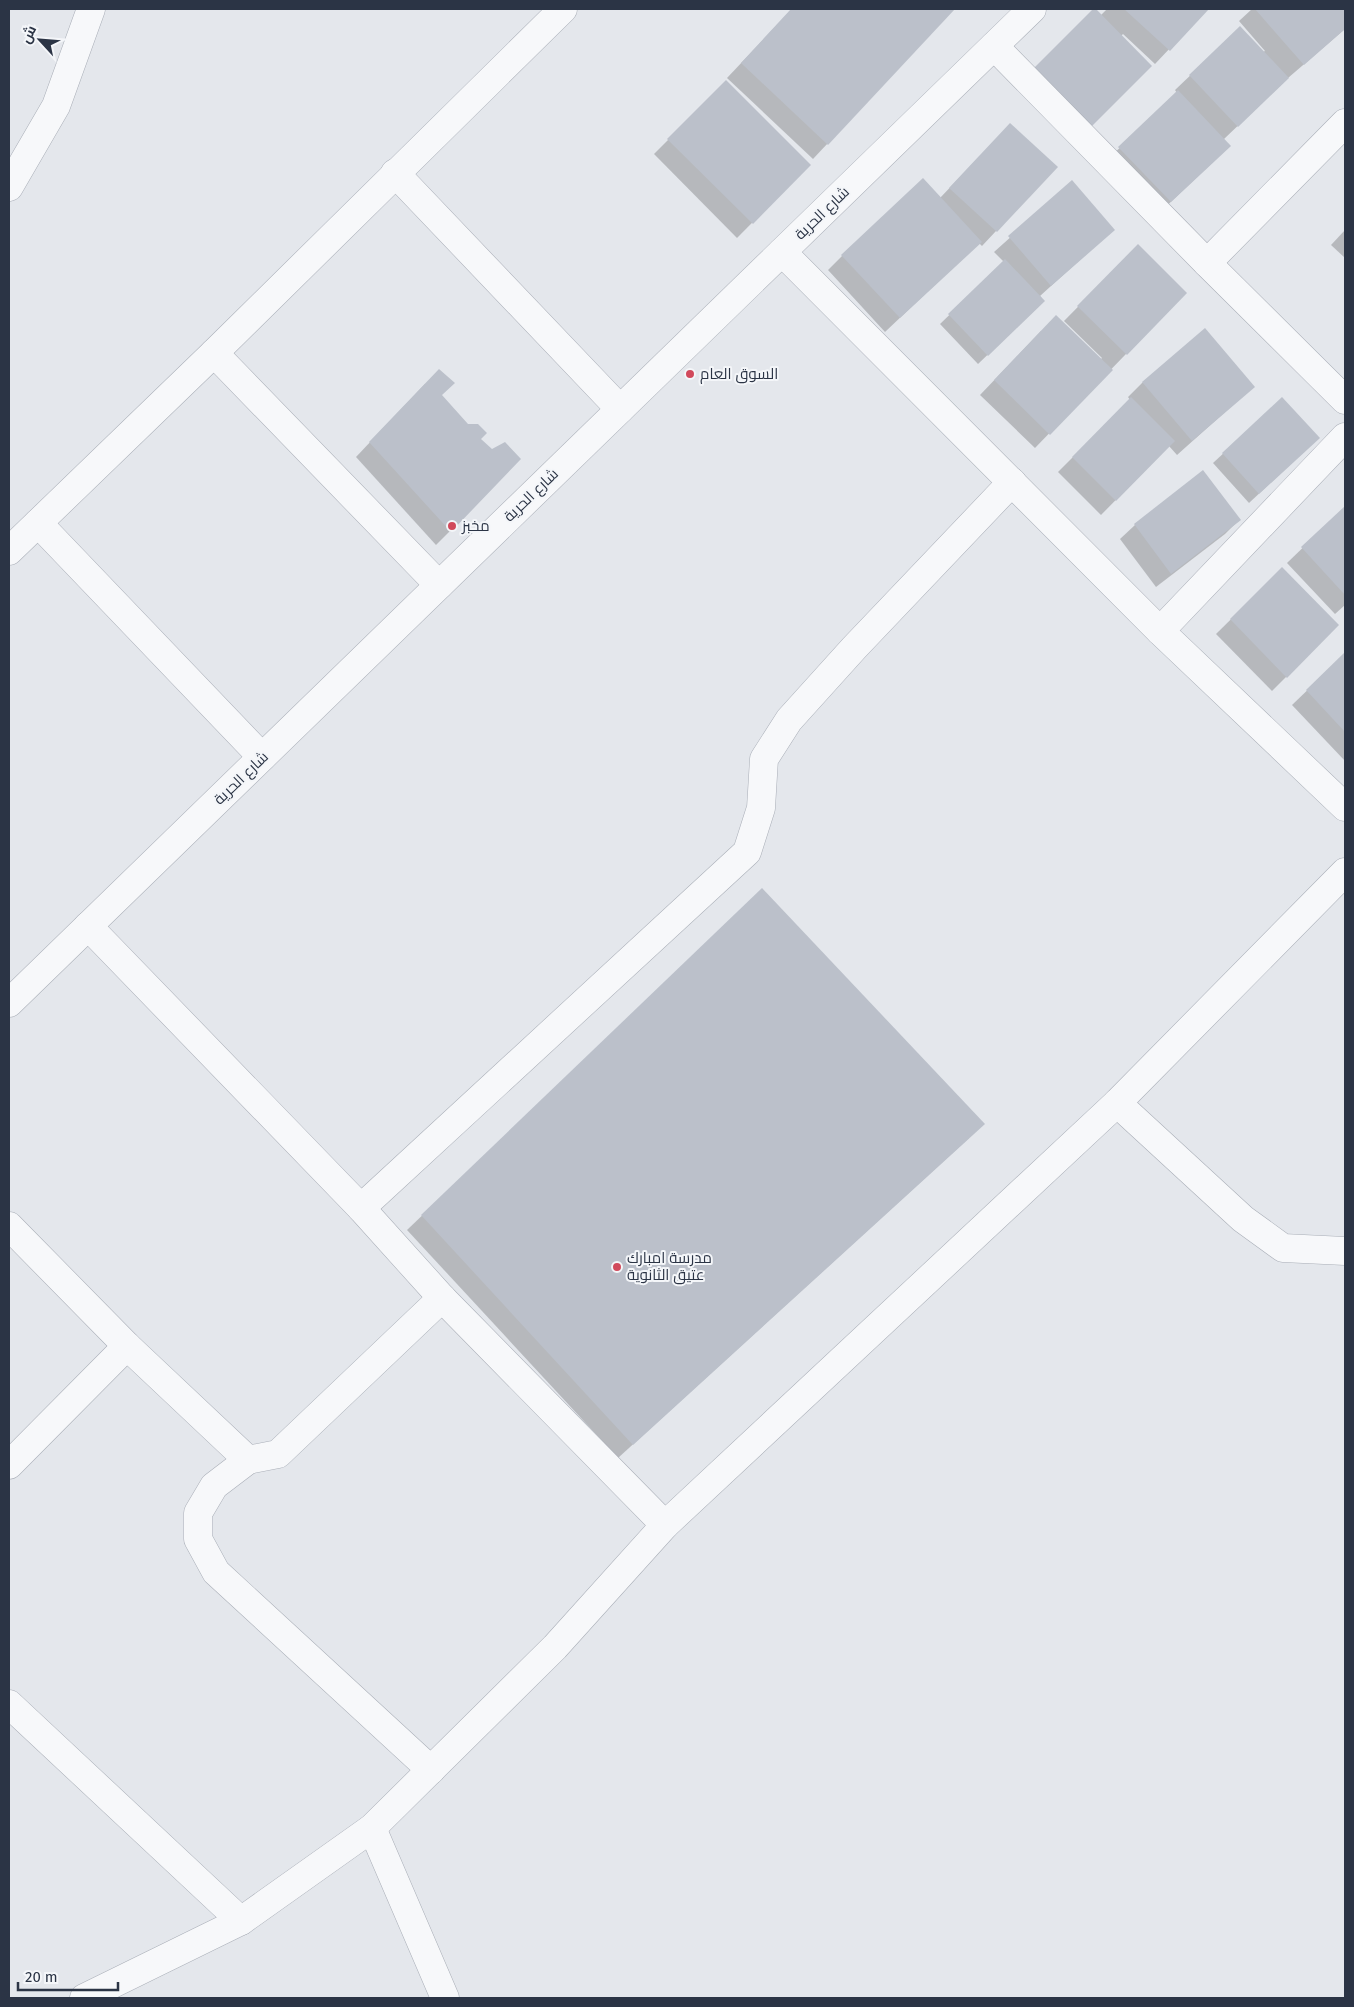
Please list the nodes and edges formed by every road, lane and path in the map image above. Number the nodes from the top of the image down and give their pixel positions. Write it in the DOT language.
graph roads {
  1 [pos="91,9"];
  2 [pos="563,9"];
  3 [pos="1032,9"];
  4 [pos="994,46"];
  5 [pos="1345,123"];
  6 [pos="395,173"];
  7 [pos="9,187"];
  8 [pos="782,252"];
  9 [pos="1207,263"];
  10 [pos="214,353"];
  11 [pos="1345,400"];
  12 [pos="620,409"];
  13 [pos="1345,437"];
  14 [pos="1012,482"];
  15 [pos="38,522"];
  16 [pos="9,551"];
  17 [pos="439,585"];
  18 [pos="1160,631"];
  19 [pos="262,758"];
  20 [pos="1345,807"];
  21 [pos="1345,872"];
  22 [pos="88,926"];
  23 [pos="9,1003"];
  24 [pos="1117,1103"];
  25 [pos="361,1208"];
  26 [pos="9,1226"];
  27 [pos="1345,1251"];
  28 [pos="442,1298"];
  29 [pos="127,1346"];
  30 [pos="248,1460"];
  31 [pos="9,1465"];
  32 [pos="665,1525"];
  33 [pos="9,1704"];
  34 [pos="431,1770"];
  35 [pos="372,1828"];
  36 [pos="241,1921"];
  37 [pos="97,1996"];
  38 [pos="445,1998"];
  1 -- 7 [label="street"];
  2 -- 6 [label="street"];
  3 -- 4 [label="street, شارع الحرية"];
  4 -- 8 [label="street, شارع الحرية"];
  4 -- 9 [label="street"];
  5 -- 9 [label="street"];
  6 -- 10 [label="street"];
  6 -- 12 [label="street"];
  8 -- 12 [label="street, شارع الحرية"];
  8 -- 14 [label="street"];
  9 -- 11 [label="street"];
  10 -- 15 [label="street"];
  10 -- 17 [label="street"];
  12 -- 17 [label="street, شارع الحرية"];
  13 -- 18 [label="street"];
  14 -- 18 [label="street"];
  14 -- 25 [label="street"];
  15 -- 16 [label="street"];
  15 -- 19 [label="street"];
  17 -- 19 [label="street, شارع الحرية"];
  18 -- 20 [label="street"];
  19 -- 22 [label="street, شارع الحرية"];
  21 -- 24 [label="street"];
  22 -- 23 [label="street, شارع الحرية"];
  22 -- 25 [label="street"];
  24 -- 27 [label="street"];
  24 -- 32 [label="street"];
  25 -- 28 [label="street"];
  26 -- 29 [label="street"];
  28 -- 30 [label="street"];
  28 -- 32 [label="street"];
  29 -- 30 [label="street"];
  29 -- 31 [label="street"];
  30 -- 34 [label="street"];
  32 -- 34 [label="street"];
  33 -- 36 [label="street"];
  34 -- 35 [label="street"];
  35 -- 36 [label="street"];
  35 -- 38 [label="street"];
  36 -- 37 [label="street"];
}
